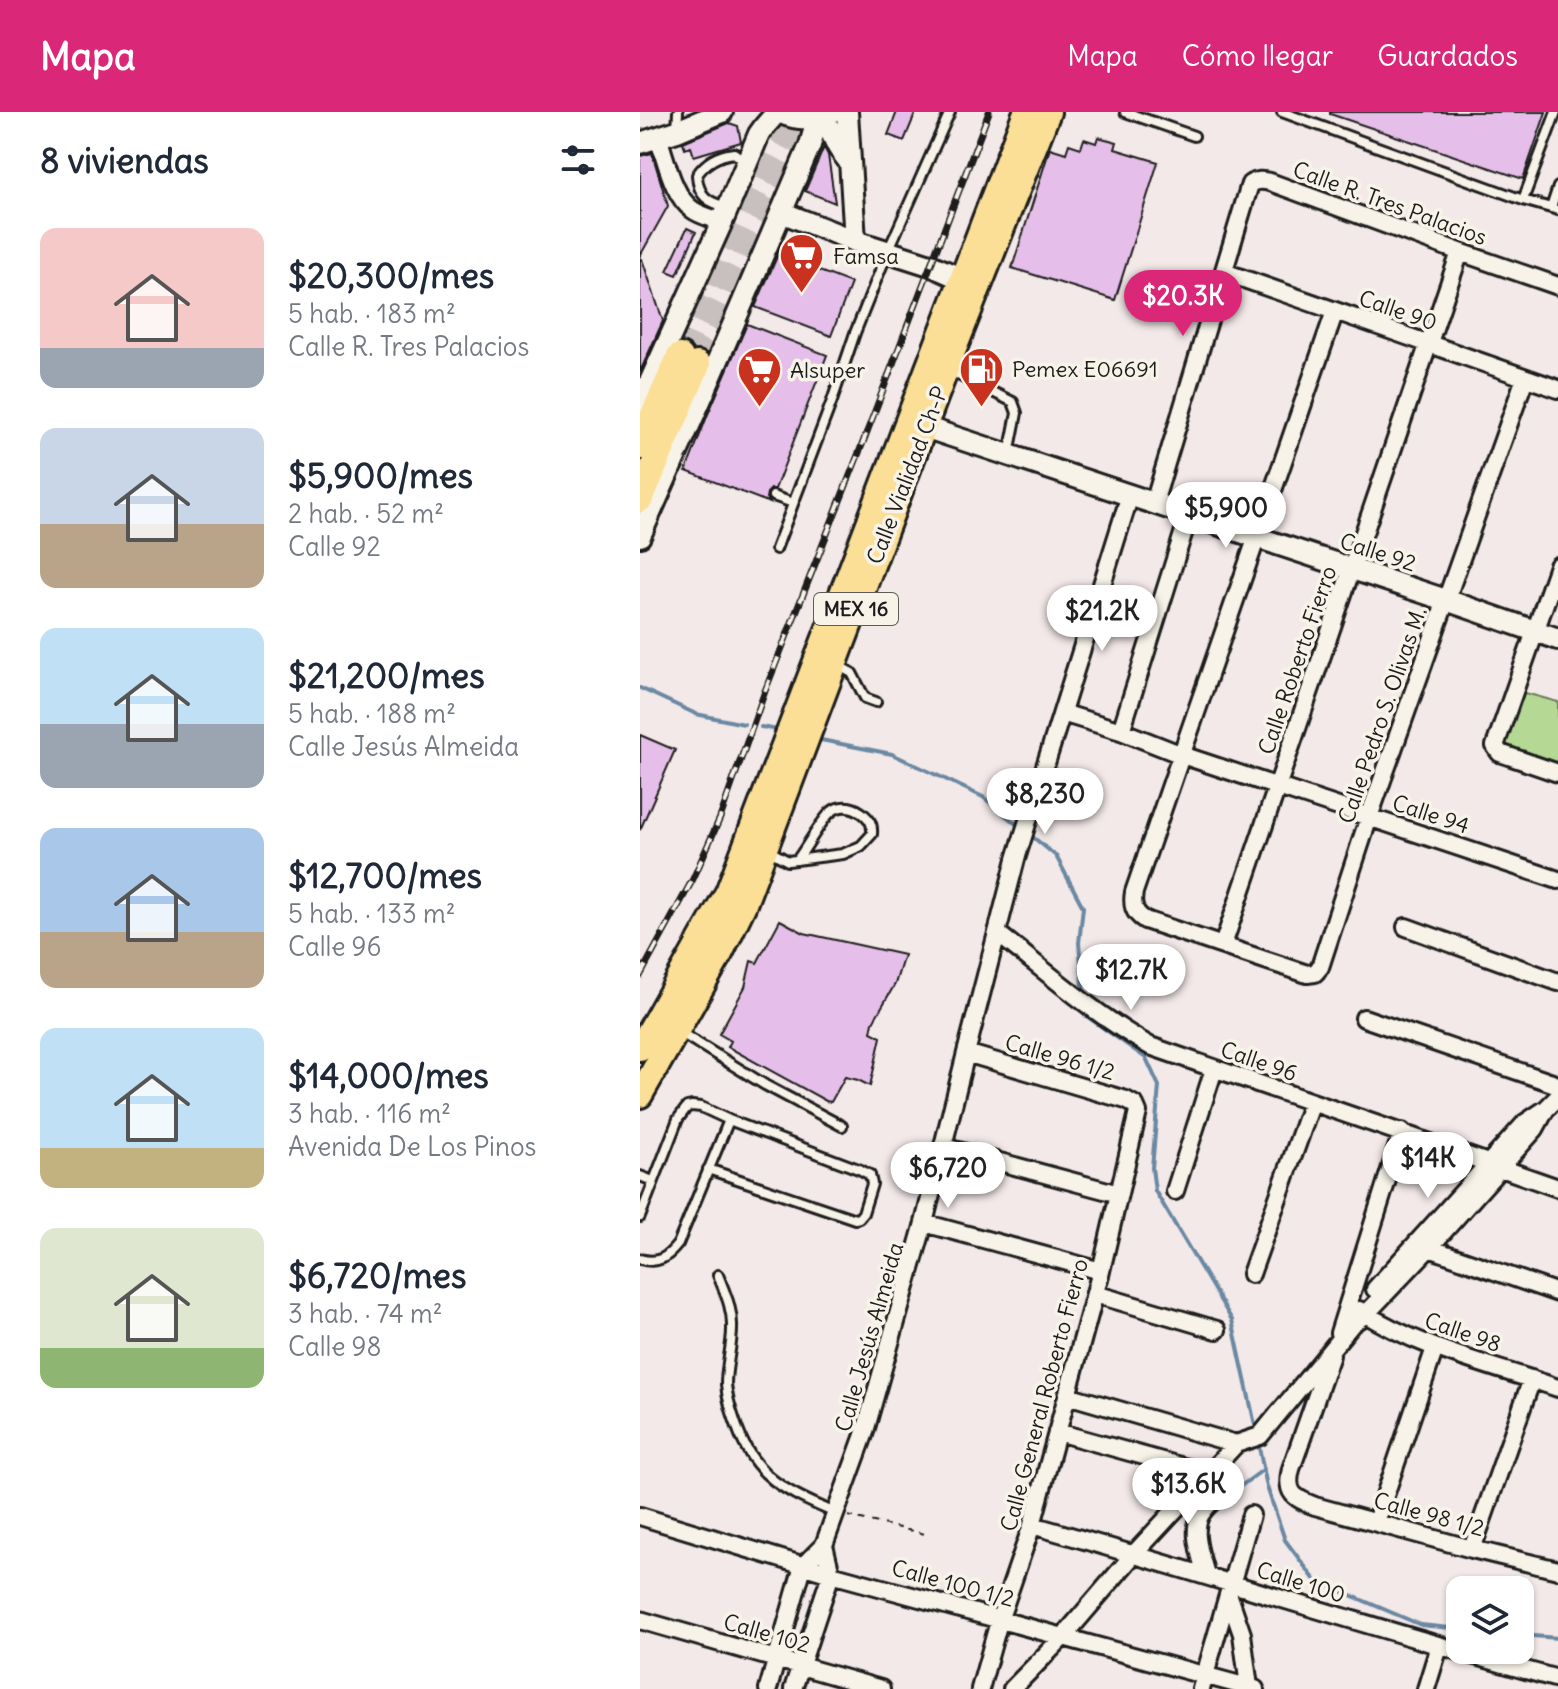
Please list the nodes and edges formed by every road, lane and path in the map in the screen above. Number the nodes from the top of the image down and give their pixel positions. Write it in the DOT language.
graph roads {
  1 [pos="722,112"];
  2 [pos="779,112"];
  3 [pos="847,112"];
  4 [pos="950,112"];
  5 [pos="1026,112"];
  6 [pos="1048,112"];
  7 [pos="1125,112"];
  8 [pos="1282,112"];
  9 [pos="824,115"];
  10 [pos="1556,115"];
  11 [pos="663,131"];
  12 [pos="1194,136"];
  13 [pos="850,163"];
  14 [pos="746,169"];
  15 [pos="1558,187"];
  16 [pos="1523,200"];
  17 [pos="1555,209"];
  18 [pos="781,212"];
  19 [pos="726,214"];
  20 [pos="855,241"];
  21 [pos="888,251"];
  22 [pos="1460,252"];
  23 [pos="1224,272"];
  24 [pos="971,283"];
  25 [pos="1558,286"];
  26 [pos="1335,311"];
  27 [pos="1428,344"];
  28 [pos="938,367"];
  29 [pos="1525,378"];
  30 [pos="1558,389"];
  31 [pos="640,404"];
  32 [pos="917,424"];
  33 [pos="640,446"];
  34 [pos="1009,455"];
  35 [pos="1130,495"];
  36 [pos="773,496"];
  37 [pos="640,499"];
  38 [pos="793,503"];
  39 [pos="1154,503"];
  40 [pos="1189,515"];
  41 [pos="640,536"];
  42 [pos="1255,537"];
  43 [pos="776,549"];
  44 [pos="1558,566"];
  45 [pos="1351,568"];
  46 [pos="1446,600"];
  47 [pos="1534,631"];
  48 [pos="1558,639"];
  49 [pos="826,661"];
  50 [pos="876,702"];
  51 [pos="1062,713"];
  52 [pos="1121,731"];
  53 [pos="1182,755"];
  54 [pos="1558,773"];
  55 [pos="1277,786"];
  56 [pos="1369,817"];
  57 [pos="757,843"];
  58 [pos="797,860"];
  59 [pos="1558,880"];
  60 [pos="1406,927"];
  61 [pos="997,933"];
  62 [pos="1223,945"];
  63 [pos="1558,982"];
  64 [pos="1364,1018"];
  65 [pos="667,1024"];
  66 [pos="640,1048"];
  67 [pos="966,1053"];
  68 [pos="1214,1069"];
  69 [pos="1558,1085"];
  70 [pos="640,1095"];
  71 [pos="1312,1102"];
  72 [pos="1552,1103"];
  73 [pos="1138,1109"];
  74 [pos="729,1120"];
  75 [pos="842,1126"];
  76 [pos="1402,1132"];
  77 [pos="944,1147"];
  78 [pos="1495,1165"];
  79 [pos="708,1169"];
  80 [pos="640,1176"];
  81 [pos="653,1181"];
  82 [pos="1558,1188"];
  83 [pos="1175,1191"];
  84 [pos="644,1194"];
  85 [pos="1119,1194"];
  86 [pos="640,1217"];
  87 [pos="924,1223"];
  88 [pos="1429,1248"];
  89 [pos="640,1259"];
  90 [pos="1101,1271"];
  91 [pos="1251,1274"];
  92 [pos="718,1275"];
  93 [pos="1558,1293"];
  94 [pos="1095,1294"];
  95 [pos="1356,1312"];
  96 [pos="1217,1330"];
  97 [pos="1335,1343"];
  98 [pos="1435,1348"];
  99 [pos="1532,1379"];
  100 [pos="1558,1388"];
  101 [pos="1067,1395"];
  102 [pos="1057,1432"];
  103 [pos="1236,1444"];
  104 [pos="1209,1474"];
  105 [pos="1224,1492"];
  106 [pos="835,1513"];
  107 [pos="1251,1515"];
  108 [pos="640,1516"];
  109 [pos="1376,1522"];
  110 [pos="1032,1525"];
  111 [pos="925,1534"];
  112 [pos="824,1545"];
  113 [pos="1472,1549"];
  114 [pos="1134,1554"];
  115 [pos="803,1566"];
  116 [pos="1558,1570"];
  117 [pos="831,1574"];
  118 [pos="1206,1575"];
  119 [pos="1230,1590"];
  120 [pos="1000,1618"];
  121 [pos="640,1620"];
  122 [pos="1063,1637"];
  123 [pos="1439,1647"];
  124 [pos="777,1659"];
  125 [pos="800,1665"];
  126 [pos="1558,1679"];
  127 [pos="1204,1682"];
  128 [pos="1252,1688"];
  129 [pos="768,1689"];
  130 [pos="793,1689"];
  131 [pos="881,1689"];
  132 [pos="980,1689"];
  133 [pos="1012,1689"];
  134 [pos="1426,1689"];
  1 -- 11 [label="street"];
  2 -- 9 [label="main road"];
  2 -- 14 [label="street"];
  3 -- 13 [label="street"];
  4 -- 21 [label="lane"];
  5 -- 24 [label="main road, Calle Vialidad Ch-P / MEX 16"];
  6 -- 24 [label="main road, Calle Vialidad Ch-P / MEX 16"];
  7 -- 12 [label="lane"];
  8 -- 16 [label="lane"];
  9 -- 13 [label="street"];
  9 -- 18 [label="street"];
  10 -- 16 [label="lane"];
  11 -- 19 [label="street"];
  13 -- 20 [label="street"];
  14 -- 19 [label="street"];
  14 -- 19 [label="lane"];
  15 -- 17 [label="lane"];
  16 -- 17 [label="lane"];
  18 -- 20 [label="street"];
  18 -- 41 [label="street"];
  19 -- 31 [label="street"];
  20 -- 21 [label="street"];
  21 -- 24 [label="street"];
  21 -- 38 [label="lane"];
  22 -- 23 [label="street, Calle R. Tres Palacios"];
  22 -- 25 [label="street, Calle R. Tres Palacios"];
  22 -- 27 [label="street, Calle Roberto Fierro"];
  23 -- 26 [label="street, Calle 90"];
  23 -- 39 [label="street, Calle R. Tres Palacios"];
  24 -- 28 [label="main road, Calle Vialidad Ch-P / MEX 16"];
  26 -- 27 [label="street, Calle 90"];
  26 -- 42 [label="street"];
  27 -- 29 [label="street, Calle 90"];
  27 -- 45 [label="street, Calle Roberto Fierro"];
  28 -- 32 [label="main road, Calle Vialidad Ch-P / MEX 16"];
  28 -- 34 [label="lane"];
  29 -- 30 [label="street, Calle 90"];
  29 -- 46 [label="street, Calle Pedro S. Olivas M."];
  32 -- 34 [label="street, Calle 92"];
  32 -- 49 [label="main road, Calle Vialidad Ch-P / MEX 16"];
  33 -- 37 [label="highway"];
  34 -- 35 [label="street, Calle 92"];
  35 -- 39 [label="street, Calle 92"];
  35 -- 51 [label="street"];
  36 -- 38 [label="lane"];
  38 -- 43 [label="lane"];
  39 -- 40 [label="street, Calle 92"];
  40 -- 42 [label="street, Calle 92"];
  40 -- 52 [label="street"];
  42 -- 45 [label="street, Calle 92"];
  42 -- 53 [label="street"];
  44 -- 47 [label="street"];
  45 -- 46 [label="street, Calle 92"];
  45 -- 55 [label="street, Calle Roberto Fierro"];
  46 -- 47 [label="street, Calle 92"];
  46 -- 56 [label="street, Calle Pedro S. Olivas M."];
  47 -- 48 [label="street, Calle 92"];
  47 -- 54 [label="street"];
  49 -- 50 [label="lane"];
  49 -- 57 [label="main road, Calle Vialidad Ch-P / MEX 16"];
  51 -- 52 [label="street, Calle 94"];
  51 -- 61 [label="street, Calle Jesús Almeida"];
  52 -- 53 [label="street, Calle 94"];
  53 -- 55 [label="street, Calle 94"];
  53 -- 62 [label="street"];
  55 -- 56 [label="street, Calle 94"];
  55 -- 62 [label="street, Calle Roberto Fierro"];
  56 -- 59 [label="street, Calle 94"];
  56 -- 62 [label="street, Calle Pedro S. Olivas M."];
  57 -- 58 [label="lane"];
  57 -- 65 [label="main road, Calle Vialidad Ch-P / MEX 16"];
  58 -- 58 [label="lane"];
  60 -- 63 [label="street"];
  61 -- 67 [label="street, Calle Jesús Almeida"];
  61 -- 68 [label="street, Calle 96"];
  64 -- 69 [label="street"];
  65 -- 66 [label="main road, Calle Vialidad Ch-P / MEX 16"];
  65 -- 70 [label="main road, Calle Vialidad Ch-P / MEX 16"];
  65 -- 75 [label="lane"];
  67 -- 73 [label="street, Calle 96 1/2"];
  67 -- 77 [label="street, Calle Jesús Almeida"];
  68 -- 71 [label="street, Calle 96"];
  68 -- 83 [label="street"];
  71 -- 76 [label="street, Calle 96"];
  71 -- 91 [label="street"];
  72 -- 78 [label="street"];
  73 -- 85 [label="street, Calle General Roberto Fierro"];
  74 -- 79 [label="lane"];
  74 -- 79 [label="lane"];
  74 -- 81 [label="lane"];
  76 -- 78 [label="street, Calle 96"];
  76 -- 95 [label="street"];
  77 -- 85 [label="street"];
  77 -- 87 [label="street, Calle Jesús Almeida"];
  78 -- 82 [label="street, Calle 96"];
  78 -- 88 [label="street"];
  78 -- 95 [label="street"];
  79 -- 89 [label="lane"];
  80 -- 81 [label="lane"];
  81 -- 84 [label="lane"];
  84 -- 86 [label="lane"];
  85 -- 90 [label="street, Calle General Roberto Fierro"];
  87 -- 90 [label="street"];
  87 -- 106 [label="street, Calle Jesús Almeida"];
  88 -- 93 [label="street"];
  88 -- 95 [label="street"];
  90 -- 94 [label="street, Calle General Roberto Fierro"];
  92 -- 106 [label="lane"];
  94 -- 96 [label="street"];
  94 -- 101 [label="street, Calle General Roberto Fierro"];
  95 -- 97 [label="street"];
  95 -- 98 [label="street, Calle 98"];
  97 -- 103 [label="street"];
  97 -- 109 [label="street, Calle 98 1/2"];
  98 -- 99 [label="street, Calle 98"];
  98 -- 109 [label="street"];
  99 -- 100 [label="street, Calle 98"];
  99 -- 113 [label="street"];
  101 -- 102 [label="street, Calle General Roberto Fierro"];
  101 -- 103 [label="street"];
  102 -- 104 [label="street"];
  102 -- 110 [label="street, Calle General Roberto Fierro"];
  103 -- 104 [label="street"];
  104 -- 114 [label="street"];
  105 -- 118 [label="street"];
  106 -- 111 [label="path"];
  106 -- 112 [label="street, Calle Jesús Almeida"];
  107 -- 119 [label="street"];
  108 -- 115 [label="street, Calle 100 1/2"];
  109 -- 113 [label="street, Calle 98 1/2"];
  110 -- 114 [label="street, Calle 100"];
  110 -- 120 [label="street, Calle General Roberto Fierro"];
  112 -- 115 [label="street, Calle Jesús Almeida"];
  112 -- 117 [label="street"];
  113 -- 116 [label="street, Calle 98 1/2"];
  114 -- 118 [label="street, Calle 100"];
  114 -- 122 [label="street"];
  115 -- 117 [label="street, Calle 100 1/2"];
  115 -- 124 [label="street, Calle Jesús Almeida"];
  117 -- 120 [label="street, Calle 100 1/2"];
  117 -- 125 [label="street"];
  118 -- 119 [label="street, Calle 100"];
  119 -- 123 [label="street, Calle 100"];
  119 -- 127 [label="street"];
  119 -- 128 [label="street"];
  120 -- 122 [label="street, Calle 100 1/2"];
  120 -- 132 [label="street, Calle General Roberto Fierro"];
  121 -- 124 [label="street, Calle 102"];
  122 -- 127 [label="street, Calle 100 1/2"];
  122 -- 133 [label="street"];
  123 -- 126 [label="street, Calle 100"];
  123 -- 134 [label="street"];
  124 -- 125 [label="street, Calle 102"];
  124 -- 129 [label="street, Calle Jesús Almeida"];
  125 -- 130 [label="street"];
  125 -- 131 [label="street, Calle 102"];
  127 -- 128 [label="street, Calle 100 1/2"];
}
